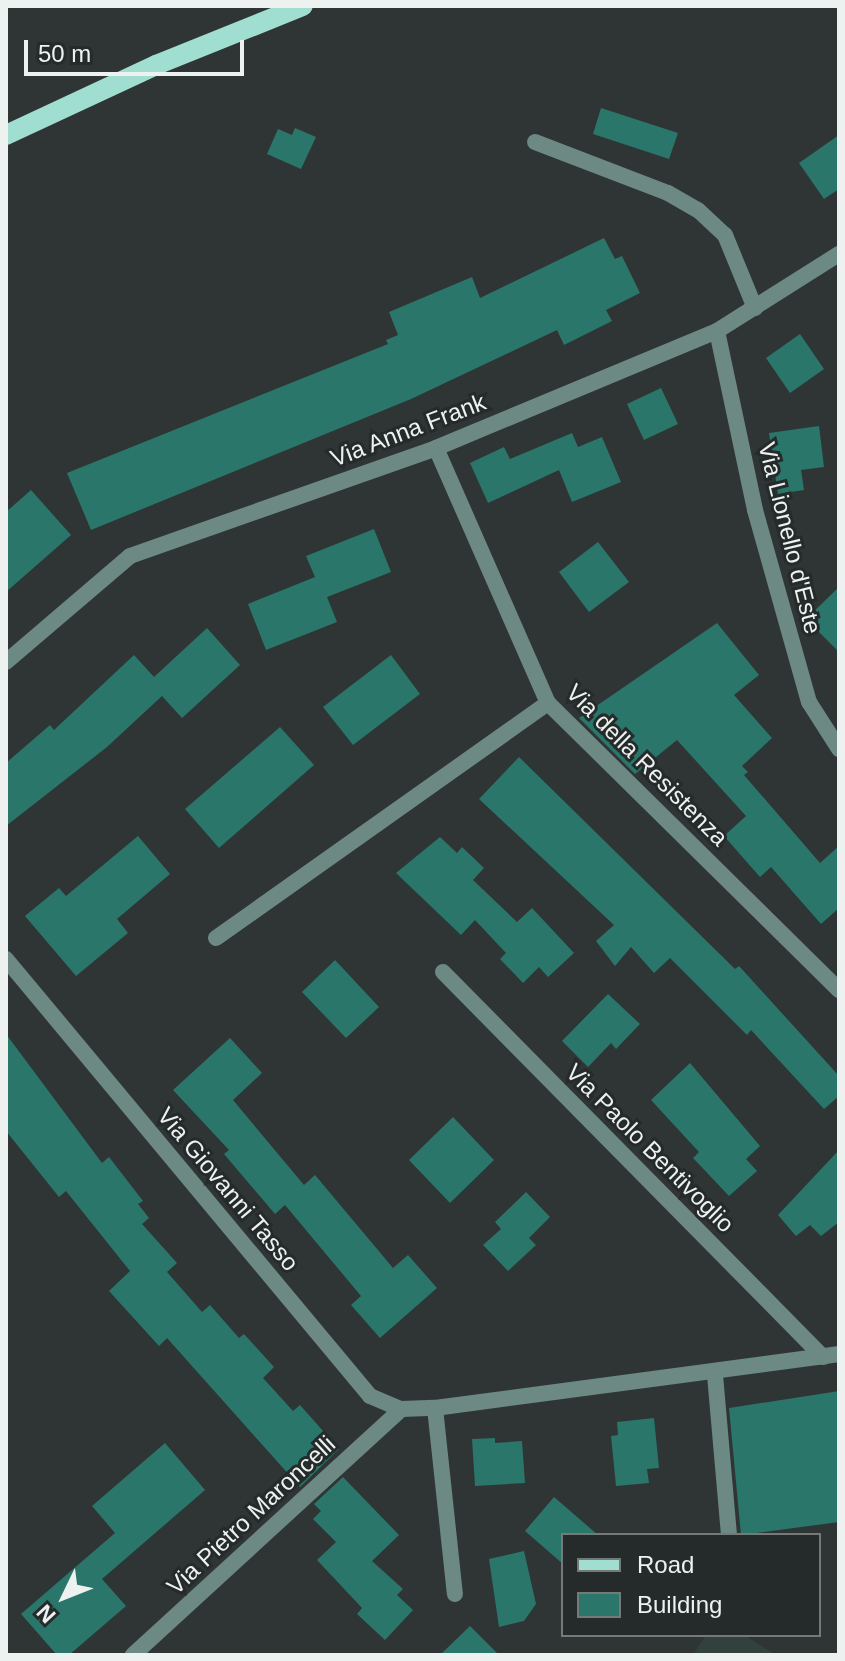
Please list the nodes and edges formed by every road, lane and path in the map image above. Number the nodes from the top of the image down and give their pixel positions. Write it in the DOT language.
graph roads {
  1 [pos="303,6"];
  2 [pos="6,135"];
  3 [pos="535,142"];
  4 [pos="839,254"];
  5 [pos="755,308"];
  6 [pos="717,331"];
  7 [pos="436,448"];
  8 [pos="6,662"];
  9 [pos="548,703"];
  10 [pos="839,749"];
  11 [pos="216,938"];
  12 [pos="6,959"];
  13 [pos="443,972"];
  14 [pos="839,990"];
  15 [pos="831,1356"];
  16 [pos="715,1375"];
  17 [pos="435,1408"];
  18 [pos="401,1409"];
  19 [pos="729,1533"];
  20 [pos="455,1594"];
  21 [pos="133,1655"];
  1 -- 2 [label="main road"];
  3 -- 5 [label="street"];
  4 -- 5 [label="street, Via Anna Frank"];
  5 -- 6 [label="street, Via Anna Frank"];
  6 -- 7 [label="street, Via Anna Frank"];
  6 -- 10 [label="street, Via Lionello d'Este"];
  7 -- 8 [label="street, Via Anna Frank"];
  7 -- 9 [label="street, Via della Resistenza"];
  9 -- 11 [label="street"];
  9 -- 14 [label="street, Via della Resistenza"];
  12 -- 18 [label="street, Via Giovanni Tasso"];
  13 -- 15 [label="street, Via Paolo Bentivoglio"];
  15 -- 16 [label="street, Via Giovanni Tasso"];
  16 -- 17 [label="street, Via Giovanni Tasso"];
  16 -- 19 [label="street"];
  17 -- 18 [label="street, Via Giovanni Tasso"];
  17 -- 20 [label="street"];
  18 -- 21 [label="street, Via Pietro Maroncelli"];
}
